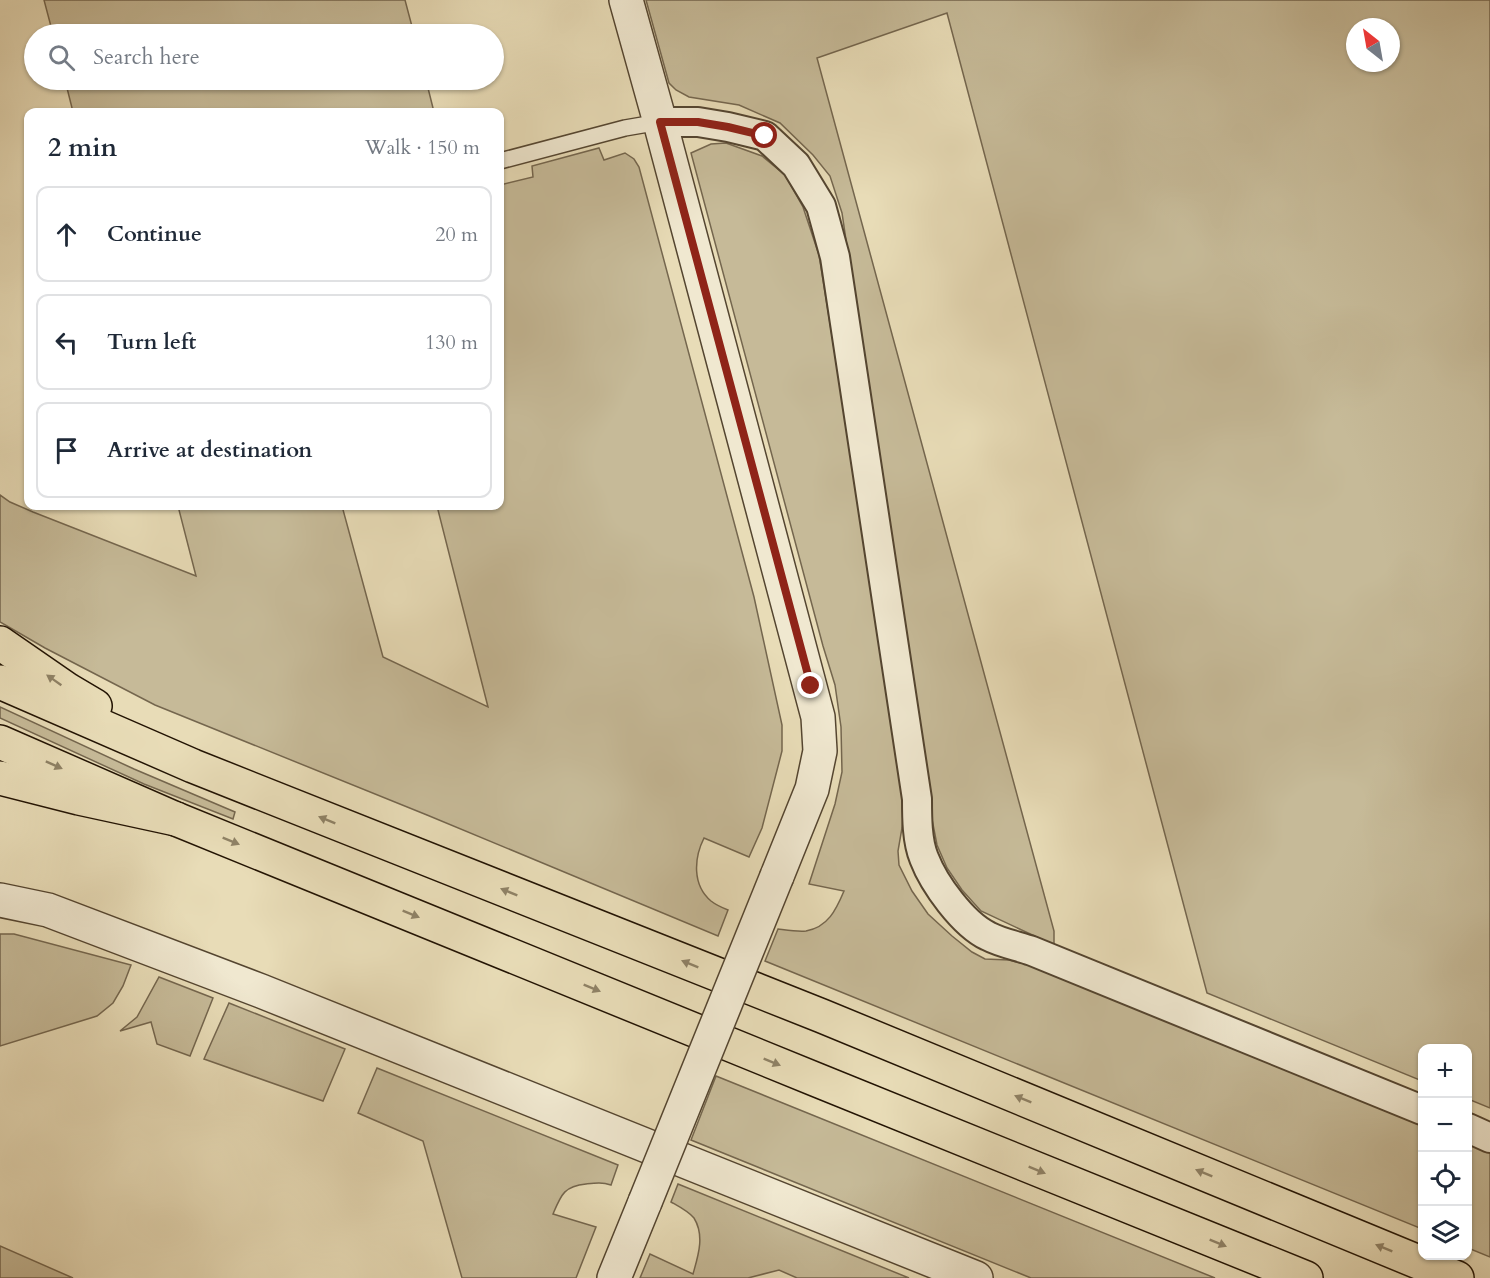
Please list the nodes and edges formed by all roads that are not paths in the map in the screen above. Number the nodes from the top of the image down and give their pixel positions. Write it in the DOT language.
graph roads {
  1 [pos="626,0"];
  2 [pos="660,122"];
  3 [pos="504,160"];
  4 [pos="0,643"];
  5 [pos="0,682"];
  6 [pos="0,742"];
  7 [pos="193,766"];
  8 [pos="0,778"];
  9 [pos="176,819"];
  10 [pos="0,900"];
  11 [pos="1418,1108"];
  12 [pos="1472,1130"];
  13 [pos="1490,1138"];
  14 [pos="614,1278"];
  15 [pos="976,1278"];
  16 [pos="1306,1278"];
  17 [pos="1457,1278"];
  1 -- 2 [label="street"];
  2 -- 3 [label="lane"];
  2 -- 11 [label="street"];
  2 -- 14 [label="street, bridge"];
  7 -- 4 [label="main road, one-way"];
  5 -- 7 [label="main road"];
  6 -- 9 [label="main road, one-way"];
  17 -- 7 [label="main road, one-way"];
  8 -- 9 [label="main road"];
  9 -- 16 [label="main road, one-way"];
  10 -- 15 [label="street"];
  12 -- 13 [label="street"];
}
